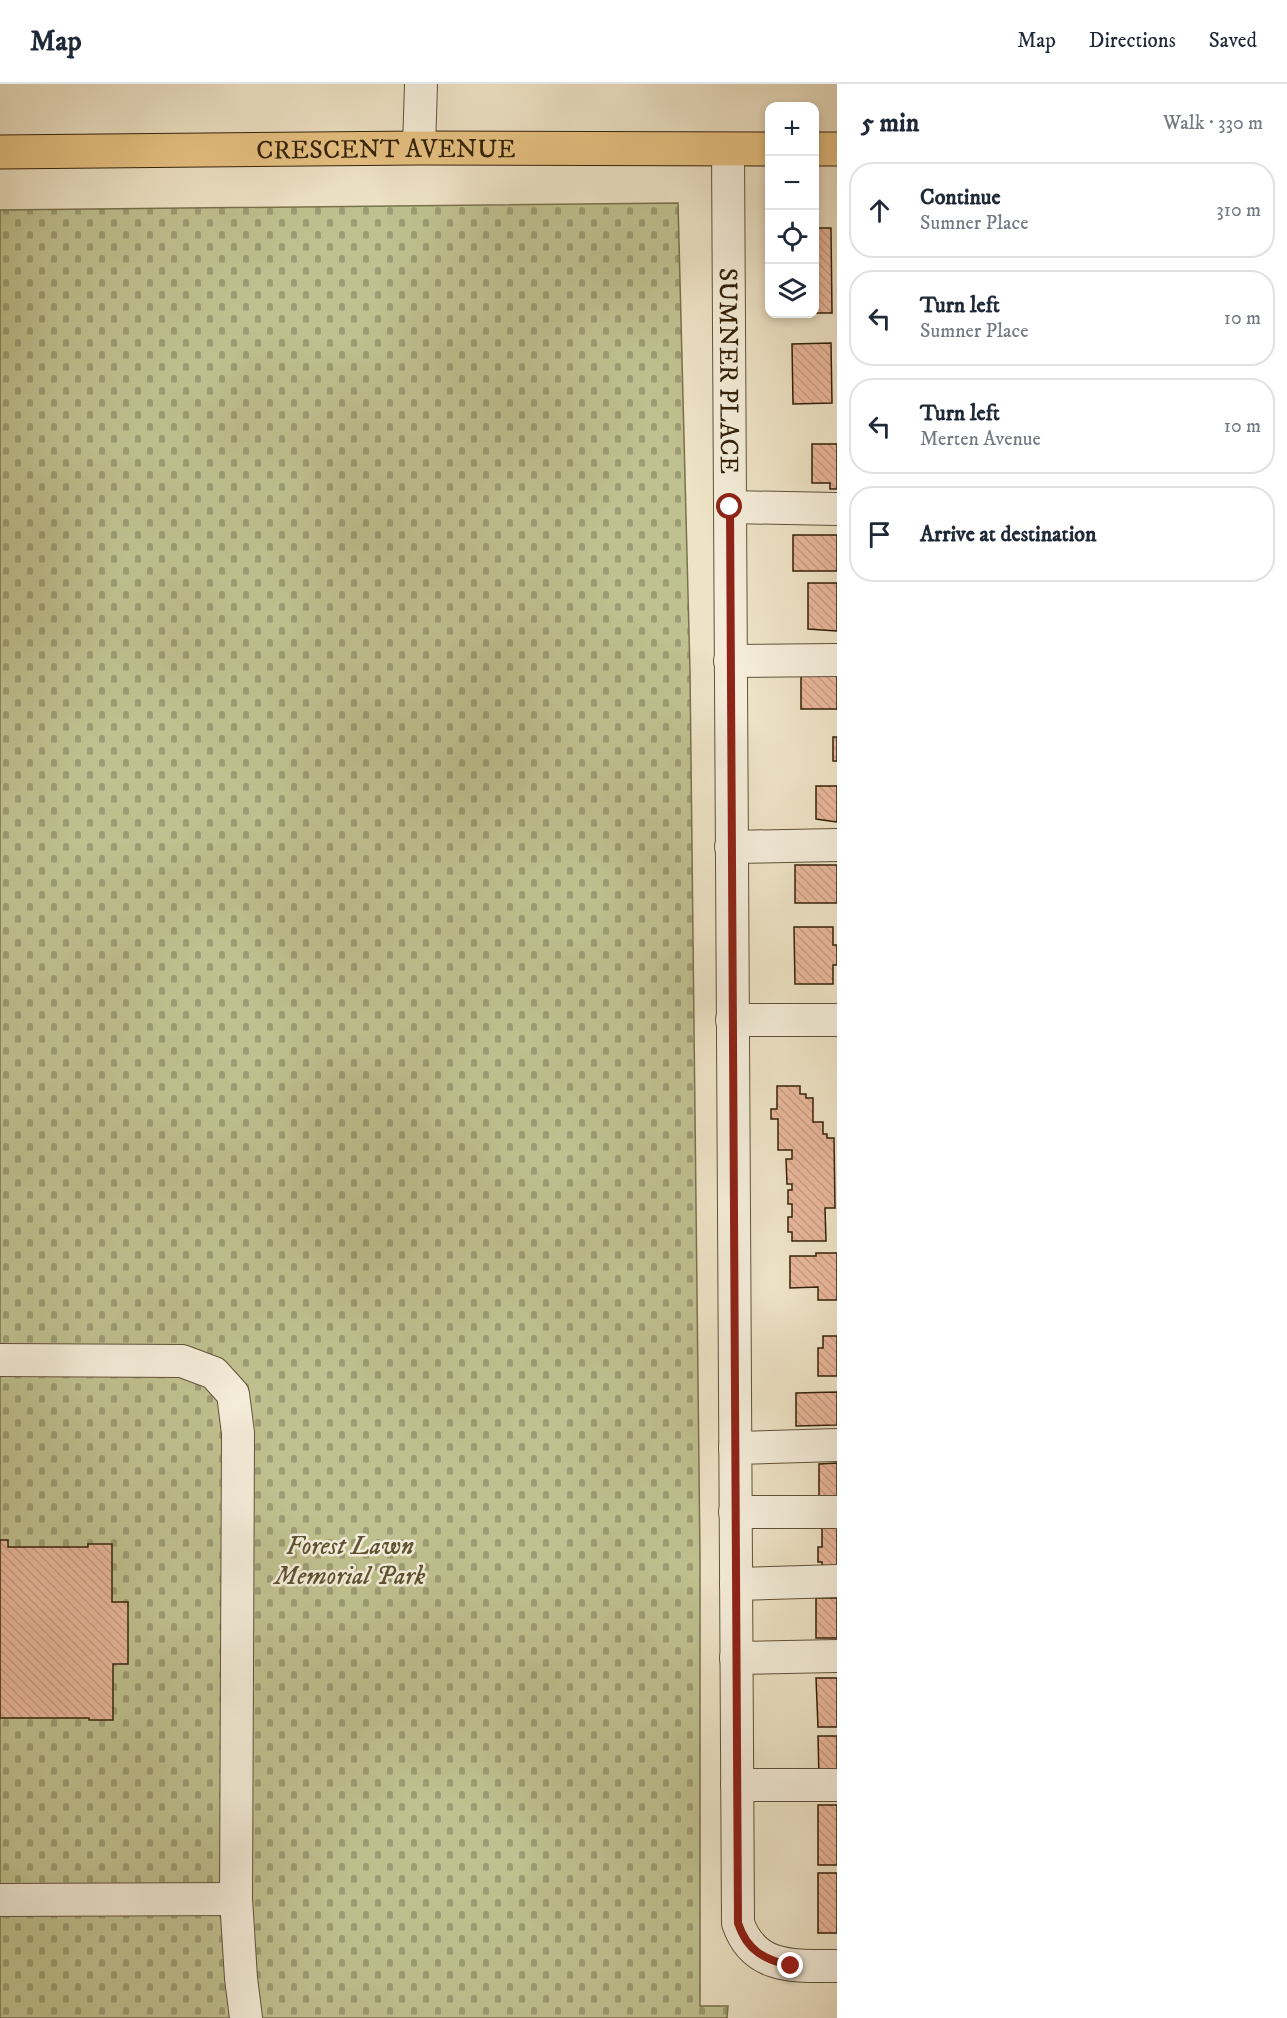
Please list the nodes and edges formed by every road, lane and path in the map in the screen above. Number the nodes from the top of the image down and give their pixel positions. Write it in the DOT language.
graph roads {
  1 [pos="421,84"];
  2 [pos="419,148"];
  3 [pos="765,149"];
  4 [pos="819,149"];
  5 [pos="837,149"];
  6 [pos="728,150"];
  7 [pos="0,152"];
  8 [pos="730,507"];
  9 [pos="837,508"];
  10 [pos="837,660"];
  11 [pos="730,661"];
  12 [pos="837,845"];
  13 [pos="731,847"];
  14 [pos="732,1020"];
  15 [pos="837,1020"];
  16 [pos="0,1360"];
  17 [pos="837,1445"];
  18 [pos="735,1448"];
  19 [pos="735,1512"];
  20 [pos="837,1512"];
  21 [pos="837,1581"];
  22 [pos="736,1584"];
  23 [pos="837,1656"];
  24 [pos="736,1658"];
  25 [pos="737,1785"];
  26 [pos="837,1785"];
  27 [pos="236,1899"];
  28 [pos="0,1900"];
  29 [pos="837,1966"];
  30 [pos="246,2018"];
  1 -- 2 [label="street"];
  2 -- 6 [label="main road, CRESCENT AVENUE"];
  2 -- 7 [label="main road, CRESCENT AVENUE"];
  3 -- 6 [label="main road, CRESCENT AVENUE"];
  4 -- 5 [label="main road"];
  6 -- 8 [label="street, SUMNER PLACE"];
  8 -- 9 [label="street"];
  8 -- 11 [label="street, SUMNER PLACE"];
  10 -- 11 [label="street"];
  11 -- 13 [label="street, SUMNER PLACE"];
  12 -- 13 [label="street"];
  13 -- 14 [label="street, SUMNER PLACE"];
  14 -- 15 [label="street"];
  14 -- 18 [label="street, SUMNER PLACE"];
  16 -- 27 [label="street"];
  17 -- 18 [label="street"];
  18 -- 19 [label="street, SUMNER PLACE"];
  19 -- 20 [label="street"];
  19 -- 22 [label="street, SUMNER PLACE"];
  21 -- 22 [label="street"];
  22 -- 24 [label="street, SUMNER PLACE"];
  23 -- 24 [label="street"];
  24 -- 25 [label="street, SUMNER PLACE"];
  25 -- 26 [label="street"];
  25 -- 29 [label="street, SUMNER PLACE"];
  27 -- 28 [label="street"];
  27 -- 30 [label="street"];
}
